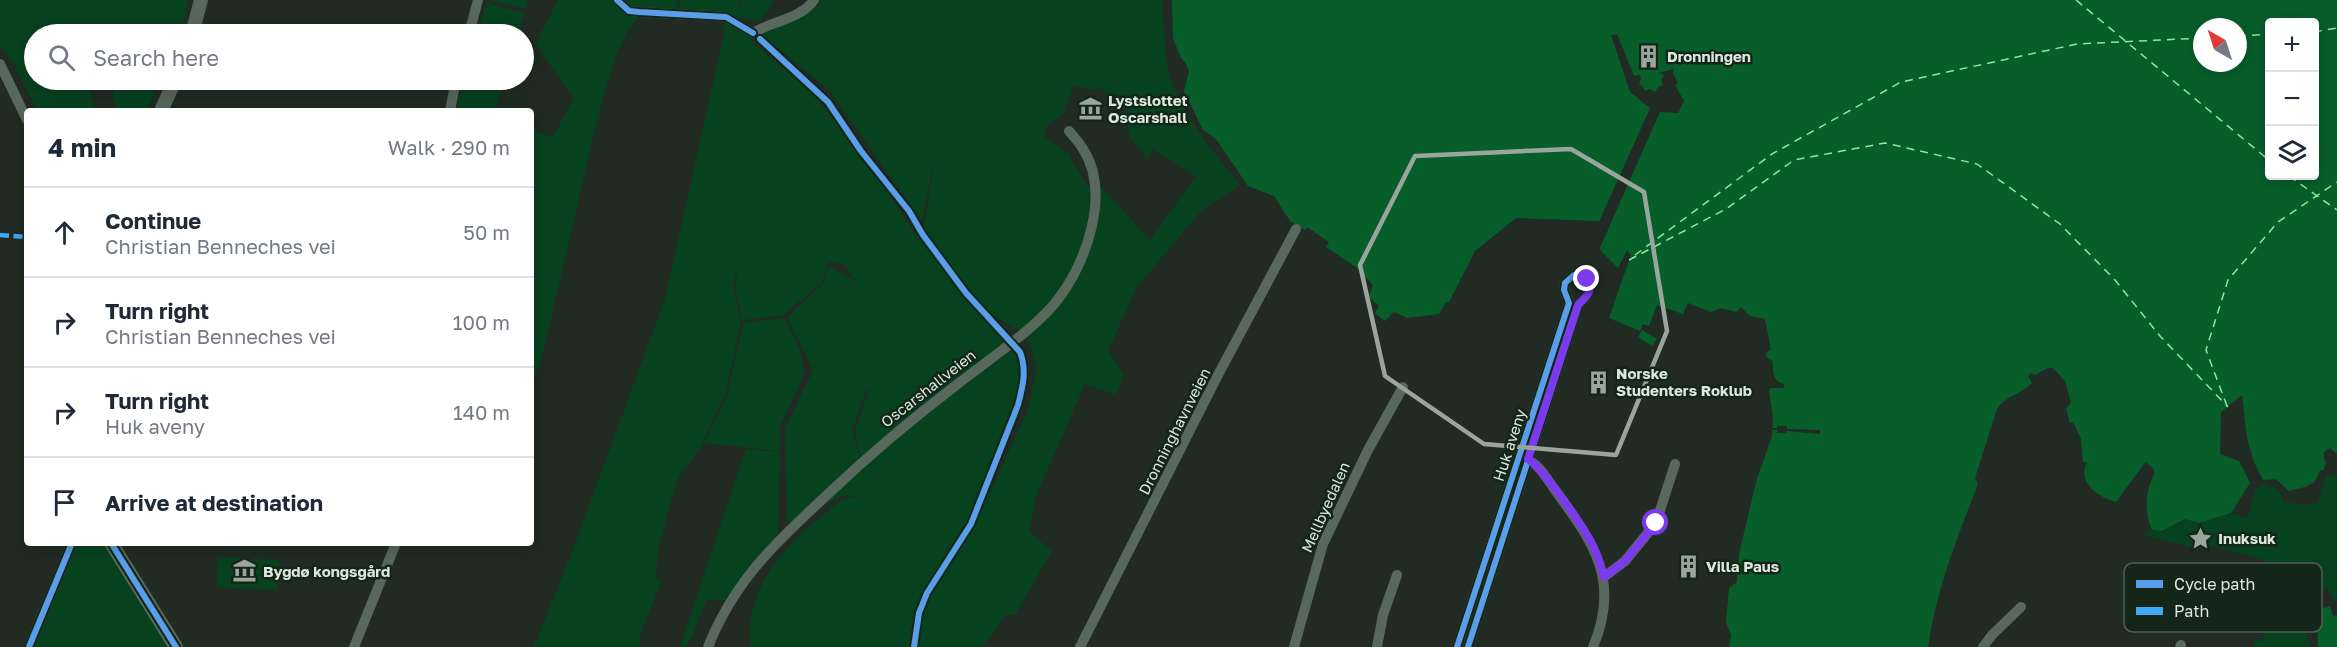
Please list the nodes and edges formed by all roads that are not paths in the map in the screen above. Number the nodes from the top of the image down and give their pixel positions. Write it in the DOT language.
graph roads {
  1 [pos="201,0"];
  2 [pos="478,0"];
  3 [pos="617,0"];
  4 [pos="814,0"];
  5 [pos="195,24"];
  6 [pos="472,24"];
  7 [pos="0,64"];
  8 [pos="171,90"];
  9 [pos="454,90"];
  10 [pos="162,108"];
  11 [pos="451,108"];
  12 [pos="24,114"];
  13 [pos="1069,131"];
  14 [pos="1296,228"];
  15 [pos="1403,387"];
  16 [pos="1546,387"];
  17 [pos="1523,458"];
  18 [pos="1674,464"];
  19 [pos="71,546"];
  20 [pos="113,546"];
  21 [pos="395,546"];
  22 [pos="1397,575"];
  23 [pos="1604,577"];
  24 [pos="2021,607"];
  25 [pos="1466,641"];
  26 [pos="29,647"];
  27 [pos="176,647"];
  28 [pos="354,647"];
  29 [pos="708,647"];
  30 [pos="1080,647"];
  31 [pos="1294,647"];
  32 [pos="1377,647"];
  33 [pos="1456,647"];
  34 [pos="1593,647"];
  35 [pos="1983,647"];
  1 -- 5 [label="street"];
  2 -- 6 [label="street"];
  3 -- 4 [label="street"];
  7 -- 12 [label="street"];
  8 -- 10 [label="street"];
  9 -- 11 [label="street"];
  13 -- 29 [label="street, Oscarshallveien"];
  14 -- 30 [label="street, Dronninghavnveien"];
  15 -- 31 [label="street, Mellbyedalen"];
  16 -- 16 [label="street, Huk aveny"];
  16 -- 17 [label="street, Huk aveny"];
  17 -- 23 [label="street"];
  17 -- 25 [label="street, Huk aveny"];
  18 -- 23 [label="street"];
  19 -- 26 [label="street"];
  20 -- 27 [label="street"];
  21 -- 28 [label="street"];
  22 -- 32 [label="street"];
  23 -- 34 [label="street"];
  24 -- 35 [label="street"];
  25 -- 33 [label="street, Huk aveny"];
}
